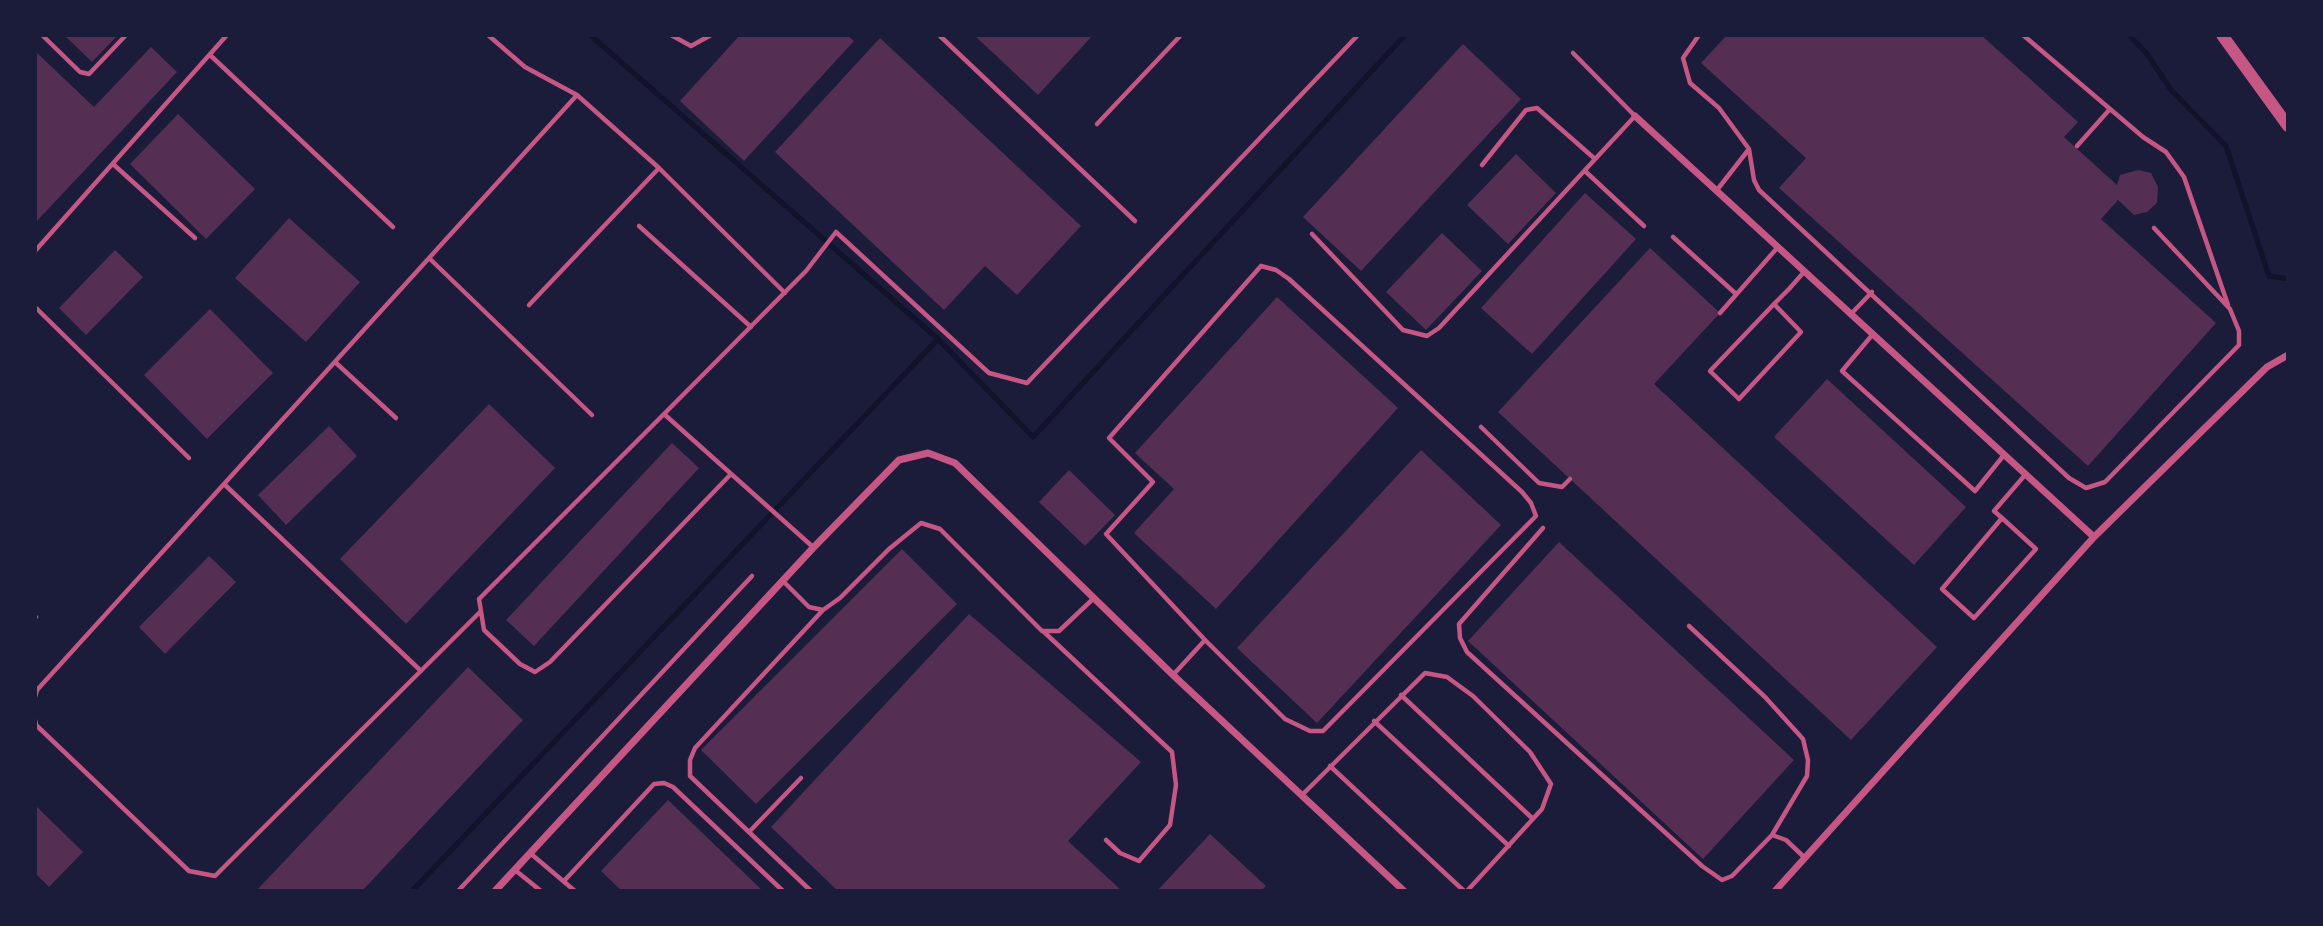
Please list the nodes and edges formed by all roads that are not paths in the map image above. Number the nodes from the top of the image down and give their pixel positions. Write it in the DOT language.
graph roads {
  1 [pos="42,35"];
  2 [pos="126,35"];
  3 [pos="227,35"];
  4 [pos="488,35"];
  5 [pos="671,35"];
  6 [pos="711,35"];
  7 [pos="939,35"];
  8 [pos="1181,35"];
  9 [pos="1358,35"];
  10 [pos="1699,35"];
  11 [pos="2023,35"];
  12 [pos="2222,35"];
  13 [pos="1573,53"];
  14 [pos="210,55"];
  15 [pos="577,95"];
  16 [pos="2110,109"];
  17 [pos="1635,116"];
  18 [pos="1097,124"];
  19 [pos="2288,126"];
  20 [pos="2077,146"];
  21 [pos="1749,149"];
  22 [pos="1595,159"];
  23 [pos="113,164"];
  24 [pos="1482,165"];
  25 [pos="659,167"];
  26 [pos="1585,171"];
  27 [pos="1716,191"];
  28 [pos="1135,221"];
  29 [pos="639,226"];
  30 [pos="1644,226"];
  31 [pos="393,227"];
  32 [pos="2154,228"];
  33 [pos="1312,234"];
  34 [pos="195,237"];
  35 [pos="1673,237"];
  36 [pos="1778,247"];
  37 [pos="35,251"];
  38 [pos="429,258"];
  39 [pos="1805,272"];
  40 [pos="1872,292"];
  41 [pos="785,293"];
  42 [pos="1735,293"];
  43 [pos="1774,304"];
  44 [pos="529,305"];
  45 [pos="35,307"];
  46 [pos="2230,309"];
  47 [pos="1720,313"];
  48 [pos="1851,314"];
  49 [pos="751,327"];
  50 [pos="1873,334"];
  51 [pos="2288,355"];
  52 [pos="335,362"];
  53 [pos="664,414"];
  54 [pos="592,415"];
  55 [pos="396,418"];
  56 [pos="1481,427"];
  57 [pos="2005,455"];
  58 [pos="189,458"];
  59 [pos="731,474"];
  60 [pos="2025,474"];
  61 [pos="1570,479"];
  62 [pos="224,484"];
  63 [pos="2002,518"];
  64 [pos="1544,528"];
  65 [pos="2094,537"];
  66 [pos="813,548"];
  67 [pos="752,576"];
  68 [pos="783,581"];
  69 [pos="1094,598"];
  70 [pos="822,610"];
  71 [pos="479,613"];
  72 [pos="1689,626"];
  73 [pos="1042,631"];
  74 [pos="1205,640"];
  75 [pos="421,671"];
  76 [pos="1173,676"];
  77 [pos="1401,695"];
  78 [pos="35,697"];
  79 [pos="35,720"];
  80 [pos="1374,721"];
  81 [pos="1330,766"];
  82 [pos="801,778"];
  83 [pos="1302,795"];
  84 [pos="1533,819"];
  85 [pos="749,832"];
  86 [pos="1772,835"];
  87 [pos="1106,840"];
  88 [pos="1509,846"];
  89 [pos="530,853"];
  90 [pos="1805,858"];
  91 [pos="514,870"];
  92 [pos="564,881"];
  93 [pos="458,891"];
  94 [pos="495,891"];
  95 [pos="541,891"];
  96 [pos="575,891"];
  97 [pos="783,891"];
  98 [pos="811,891"];
  99 [pos="1404,891"];
  100 [pos="1466,891"];
  101 [pos="1775,891"];
  1 -- 2 [label="lane"];
  3 -- 14 [label="lane"];
  4 -- 15 [label="lane"];
  5 -- 6 [label="lane"];
  7 -- 28 [label="lane"];
  8 -- 18 [label="lane"];
  9 -- 41 [label="lane"];
  10 -- 21 [label="lane"];
  11 -- 16 [label="lane"];
  12 -- 19 [label="street"];
  13 -- 17 [label="lane"];
  14 -- 23 [label="lane"];
  14 -- 31 [label="lane"];
  15 -- 25 [label="lane"];
  15 -- 38 [label="lane"];
  16 -- 20 [label="lane"];
  16 -- 46 [label="lane"];
  17 -- 22 [label="lane"];
  17 -- 27 [label="street"];
  21 -- 27 [label="lane"];
  21 -- 40 [label="lane"];
  22 -- 24 [label="lane"];
  22 -- 26 [label="lane"];
  23 -- 34 [label="lane"];
  23 -- 37 [label="lane"];
  25 -- 41 [label="lane"];
  25 -- 44 [label="lane"];
  26 -- 30 [label="lane"];
  26 -- 33 [label="lane"];
  27 -- 36 [label="street"];
  29 -- 49 [label="lane"];
  32 -- 46 [label="lane"];
  35 -- 42 [label="lane"];
  36 -- 39 [label="street"];
  36 -- 42 [label="lane"];
  38 -- 52 [label="lane"];
  38 -- 54 [label="lane"];
  39 -- 43 [label="lane"];
  39 -- 48 [label="street"];
  40 -- 46 [label="lane"];
  40 -- 48 [label="lane"];
  41 -- 49 [label="lane"];
  42 -- 47 [label="lane"];
  43 -- 43 [label="lane"];
  45 -- 58 [label="lane"];
  48 -- 50 [label="street"];
  49 -- 53 [label="lane"];
  50 -- 57 [label="street"];
  50 -- 57 [label="lane"];
  51 -- 65 [label="street"];
  52 -- 55 [label="lane"];
  52 -- 62 [label="lane"];
  53 -- 59 [label="lane"];
  53 -- 71 [label="lane"];
  56 -- 61 [label="lane"];
  57 -- 60 [label="street"];
  59 -- 66 [label="lane"];
  59 -- 71 [label="lane"];
  60 -- 63 [label="lane"];
  60 -- 65 [label="street"];
  62 -- 75 [label="lane"];
  62 -- 78 [label="lane"];
  63 -- 63 [label="lane"];
  64 -- 86 [label="lane"];
  65 -- 90 [label="street"];
  66 -- 68 [label="street"];
  66 -- 69 [label="street"];
  67 -- 93 [label="lane"];
  68 -- 70 [label="lane"];
  68 -- 89 [label="street"];
  69 -- 73 [label="lane"];
  69 -- 76 [label="street"];
  70 -- 73 [label="lane"];
  70 -- 85 [label="lane"];
  71 -- 75 [label="lane"];
  72 -- 86 [label="lane"];
  73 -- 87 [label="lane"];
  74 -- 74 [label="lane"];
  74 -- 76 [label="lane"];
  75 -- 79 [label="lane"];
  76 -- 83 [label="street"];
  77 -- 80 [label="lane"];
  77 -- 84 [label="lane"];
  77 -- 84 [label="lane"];
  80 -- 81 [label="lane"];
  80 -- 88 [label="lane"];
  81 -- 83 [label="lane"];
  81 -- 100 [label="lane"];
  82 -- 85 [label="lane"];
  83 -- 99 [label="street"];
  84 -- 88 [label="lane"];
  85 -- 98 [label="lane"];
  86 -- 90 [label="lane"];
  88 -- 100 [label="lane"];
  89 -- 91 [label="street"];
  89 -- 92 [label="lane"];
  90 -- 101 [label="street"];
  91 -- 94 [label="street"];
  91 -- 95 [label="lane"];
  92 -- 96 [label="lane"];
  92 -- 97 [label="lane"];
}
